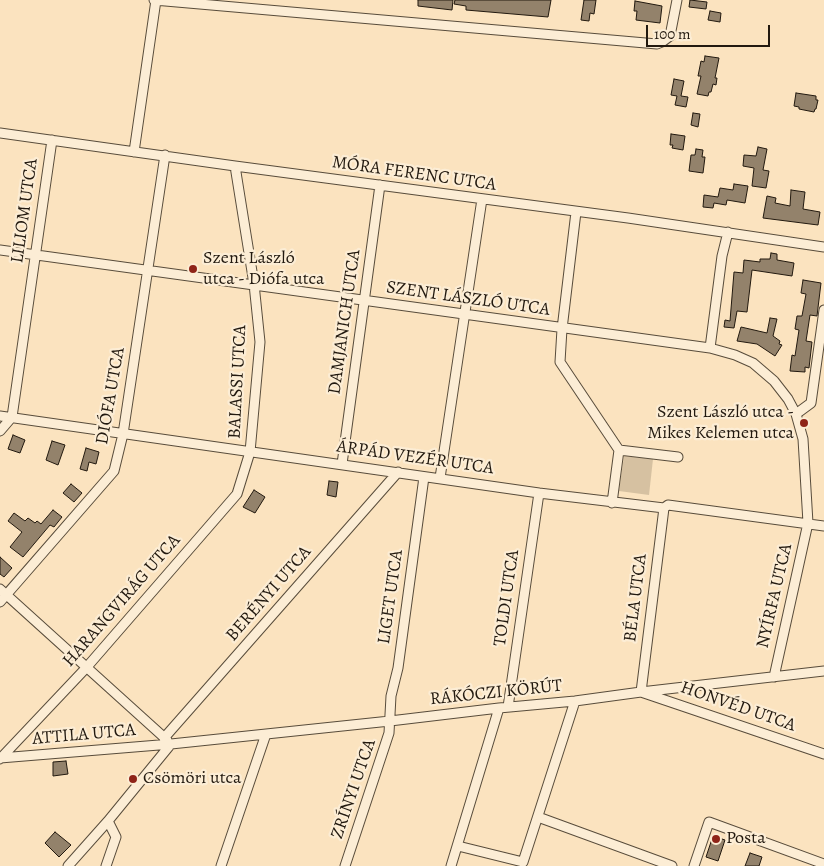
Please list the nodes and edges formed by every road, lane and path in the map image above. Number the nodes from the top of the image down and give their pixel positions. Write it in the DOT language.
graph roads {
  1 [pos="156,0"];
  2 [pos="678,0"];
  3 [pos="0,133"];
  4 [pos="52,140"];
  5 [pos="134,152"];
  6 [pos="165,156"];
  7 [pos="235,166"];
  8 [pos="380,185"];
  9 [pos="482,199"];
  10 [pos="576,212"];
  11 [pos="728,232"];
  12 [pos="824,247"];
  13 [pos="0,250"];
  14 [pos="35,254"];
  15 [pos="148,271"];
  16 [pos="254,284"];
  17 [pos="364,300"];
  18 [pos="824,310"];
  19 [pos="465,314"];
  20 [pos="562,329"];
  21 [pos="710,348"];
  22 [pos="796,414"];
  23 [pos="0,416"];
  24 [pos="12,417"];
  25 [pos="0,431"];
  26 [pos="123,434"];
  27 [pos="619,450"];
  28 [pos="250,452"];
  29 [pos="678,457"];
  30 [pos="342,464"];
  31 [pos="398,472"];
  32 [pos="424,477"];
  33 [pos="440,478"];
  34 [pos="539,494"];
  35 [pos="612,503"];
  36 [pos="664,508"];
  37 [pos="808,523"];
  38 [pos="824,526"];
  39 [pos="2,595"];
  40 [pos="86,668"];
  41 [pos="824,671"];
  42 [pos="774,677"];
  43 [pos="641,692"];
  44 [pos="575,701"];
  45 [pos="504,708"];
  46 [pos="390,721"];
  47 [pos="266,734"];
  48 [pos="167,741"];
  49 [pos="824,754"];
  50 [pos="1,758"];
  51 [pos="538,817"];
  52 [pos="108,821"];
  53 [pos="458,846"];
  54 [pos="824,864"];
  55 [pos="68,866"];
  56 [pos="106,866"];
  57 [pos="221,866"];
  58 [pos="345,866"];
  59 [pos="451,866"];
  60 [pos="672,866"];
  61 [pos="694,866"];
  1 -- 2 [label="street"];
  1 -- 5 [label="street"];
  3 -- 4 [label="street, MÓRA FERENC UTCA"];
  4 -- 5 [label="street, MÓRA FERENC UTCA"];
  4 -- 14 [label="street, LILIOM UTCA"];
  5 -- 6 [label="street, MÓRA FERENC UTCA"];
  6 -- 7 [label="street, MÓRA FERENC UTCA"];
  6 -- 15 [label="street, DIÓFA UTCA"];
  7 -- 8 [label="street, MÓRA FERENC UTCA"];
  7 -- 16 [label="street, BALASSI UTCA"];
  8 -- 9 [label="street, MÓRA FERENC UTCA"];
  8 -- 17 [label="street, DAMJANICH UTCA"];
  9 -- 10 [label="street, MÓRA FERENC UTCA"];
  9 -- 19 [label="street"];
  10 -- 11 [label="street, MÓRA FERENC UTCA"];
  10 -- 20 [label="street"];
  11 -- 12 [label="street, MÓRA FERENC UTCA"];
  11 -- 21 [label="street"];
  13 -- 14 [label="street, SZENT LÁSZLÓ UTCA"];
  14 -- 15 [label="street, SZENT LÁSZLÓ UTCA"];
  14 -- 24 [label="street, LILIOM UTCA"];
  15 -- 16 [label="street, SZENT LÁSZLÓ UTCA"];
  15 -- 26 [label="street, DIÓFA UTCA"];
  16 -- 17 [label="street, SZENT LÁSZLÓ UTCA"];
  16 -- 28 [label="street, BALASSI UTCA"];
  17 -- 19 [label="street, SZENT LÁSZLÓ UTCA"];
  17 -- 30 [label="street, DAMJANICH UTCA"];
  18 -- 22 [label="street"];
  19 -- 20 [label="street, SZENT LÁSZLÓ UTCA"];
  19 -- 33 [label="street"];
  20 -- 21 [label="street, SZENT LÁSZLÓ UTCA"];
  20 -- 27 [label="street"];
  21 -- 22 [label="street, SZENT LÁSZLÓ UTCA"];
  22 -- 37 [label="street, SZENT LÁSZLÓ UTCA"];
  23 -- 24 [label="street, ÁRPÁD VEZÉR UTCA"];
  24 -- 25 [label="street"];
  24 -- 26 [label="street, ÁRPÁD VEZÉR UTCA"];
  26 -- 28 [label="street, ÁRPÁD VEZÉR UTCA"];
  26 -- 39 [label="street, DIÓFA UTCA"];
  27 -- 29 [label="street"];
  27 -- 35 [label="street"];
  28 -- 30 [label="street, ÁRPÁD VEZÉR UTCA"];
  28 -- 40 [label="street, HARANGVIRÁG UTCA"];
  30 -- 31 [label="street, ÁRPÁD VEZÉR UTCA"];
  31 -- 32 [label="street, ÁRPÁD VEZÉR UTCA"];
  31 -- 48 [label="street, BERÉNYI UTCA"];
  32 -- 33 [label="street, ÁRPÁD VEZÉR UTCA"];
  32 -- 46 [label="street, LIGET UTCA"];
  33 -- 34 [label="street, ÁRPÁD VEZÉR UTCA"];
  34 -- 35 [label="street, ÁRPÁD VEZÉR UTCA"];
  34 -- 45 [label="street, TOLDI UTCA"];
  35 -- 36 [label="street, ÁRPÁD VEZÉR UTCA"];
  36 -- 37 [label="street, ÁRPÁD VEZÉR UTCA"];
  36 -- 43 [label="street, BÉLA UTCA"];
  37 -- 38 [label="street, ÁRPÁD VEZÉR UTCA"];
  37 -- 42 [label="street, NYÍRFA UTCA"];
  39 -- 40 [label="street"];
  40 -- 48 [label="street"];
  40 -- 50 [label="street, HARANGVIRÁG UTCA"];
  41 -- 42 [label="street, RÁKÓCZI KÖRÚT"];
  42 -- 43 [label="street, RÁKÓCZI KÖRÚT"];
  43 -- 44 [label="street, RÁKÓCZI KÖRÚT"];
  43 -- 49 [label="street, HONVÉD UTCA"];
  44 -- 45 [label="street, RÁKÓCZI KÖRÚT"];
  44 -- 51 [label="street"];
  45 -- 46 [label="street, RÁKÓCZI KÖRÚT"];
  45 -- 53 [label="street, TOLDI UTCA"];
  46 -- 47 [label="street, RÁKÓCZI KÖRÚT"];
  46 -- 58 [label="street, ZRÍNYI UTCA"];
  47 -- 48 [label="street, RÁKÓCZI KÖRÚT"];
  47 -- 57 [label="street"];
  48 -- 50 [label="street, ATTILA UTCA"];
  48 -- 52 [label="street"];
  51 -- 53 [label="street"];
  51 -- 60 [label="street"];
  52 -- 55 [label="street"];
  52 -- 56 [label="street"];
  53 -- 59 [label="street, TOLDI UTCA"];
  54 -- 61 [label="street"];
}
